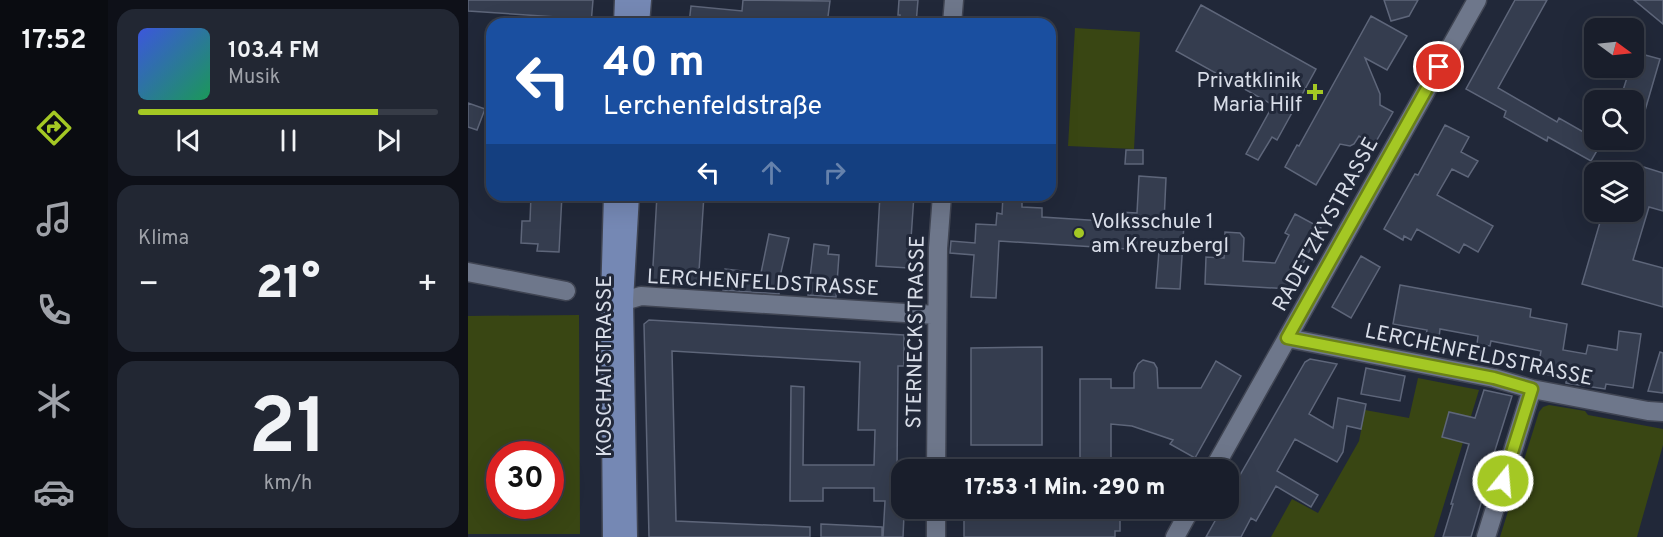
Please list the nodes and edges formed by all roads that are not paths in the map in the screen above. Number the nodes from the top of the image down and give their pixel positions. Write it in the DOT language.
graph roads {
  1 [pos="624,0"];
  2 [pos="642,0"];
  3 [pos="954,0"];
  4 [pos="1477,0"];
  5 [pos="623,18"];
  6 [pos="640,18"];
  7 [pos="952,18"];
  8 [pos="613,201"];
  9 [pos="630,201"];
  10 [pos="942,201"];
  11 [pos="468,272"];
  12 [pos="566,291"];
  13 [pos="632,298"];
  14 [pos="936,315"];
  15 [pos="1287,338"];
  16 [pos="1532,389"];
  17 [pos="1663,412"];
  18 [pos="936,459"];
  19 [pos="1219,459"];
  20 [pos="936,519"];
  21 [pos="1185,519"];
  22 [pos="612,537"];
  23 [pos="628,537"];
  24 [pos="936,537"];
  25 [pos="1175,537"];
  26 [pos="1486,537"];
  1 -- 5 [label="main road"];
  2 -- 6 [label="main road"];
  3 -- 7 [label="street"];
  4 -- 15 [label="street, RADETZKYSTRASSE"];
  8 -- 22 [label="main road, KOSCHATSTRASSE"];
  9 -- 13 [label="main road, KOSCHATSTRASSE"];
  10 -- 14 [label="street, STERNECKSTRASSE"];
  11 -- 12 [label="street"];
  13 -- 14 [label="street, LERCHENFELDSTRASSE"];
  13 -- 23 [label="main road, KOSCHATSTRASSE"];
  14 -- 18 [label="street, STERNECKSTRASSE"];
  15 -- 16 [label="street, LERCHENFELDSTRASSE"];
  15 -- 19 [label="street, RADETZKYSTRASSE"];
  16 -- 17 [label="street, LERCHENFELDSTRASSE"];
  16 -- 26 [label="street"];
  20 -- 24 [label="street"];
  21 -- 25 [label="street"];
}
